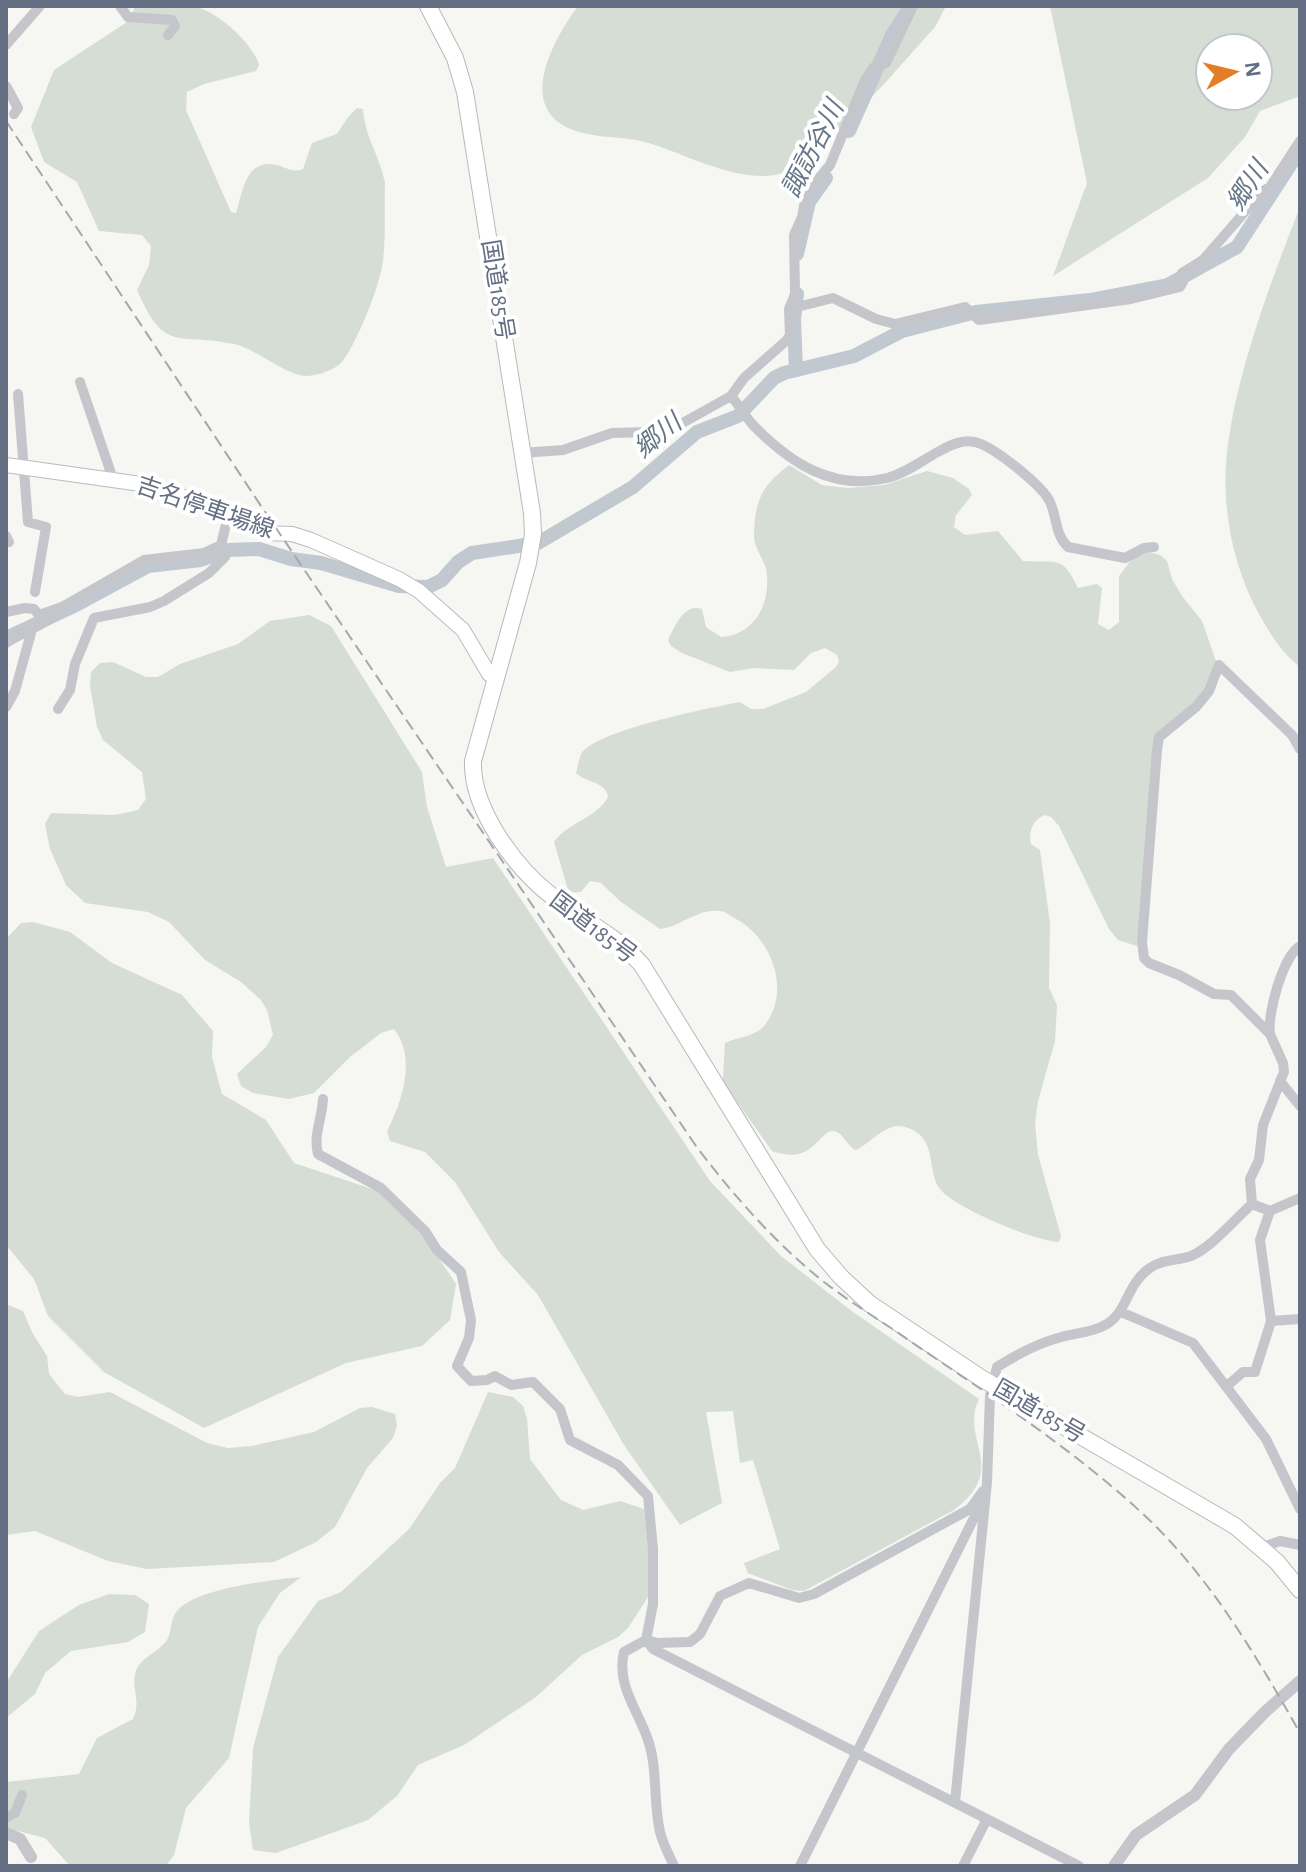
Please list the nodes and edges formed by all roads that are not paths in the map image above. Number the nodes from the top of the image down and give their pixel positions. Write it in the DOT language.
graph roads {
  1 [pos="40,6"];
  2 [pos="120,6"];
  3 [pos="428,6"];
  4 [pos="913,6"];
  5 [pos="168,35"];
  6 [pos="6,45"];
  7 [pos="6,86"];
  8 [pos="14,114"];
  9 [pos="1300,141"];
  10 [pos="794,307"];
  11 [pos="80,382"];
  12 [pos="18,394"];
  13 [pos="731,396"];
  14 [pos="522,453"];
  15 [pos="6,465"];
  16 [pos="26,467"];
  17 [pos="113,479"];
  18 [pos="229,512"];
  19 [pos="1154,547"];
  20 [pos="222,549"];
  21 [pos="35,592"];
  22 [pos="59,611"];
  23 [pos="6,612"];
  24 [pos="33,626"];
  25 [pos="6,643"];
  26 [pos="495,678"];
  27 [pos="6,707"];
  28 [pos="58,709"];
  29 [pos="1300,749"];
  30 [pos="1300,946"];
  31 [pos="1270,1034"];
  32 [pos="1280,1081"];
  33 [pos="323,1099"];
  34 [pos="1300,1106"];
  35 [pos="1300,1198"];
  36 [pos="1252,1204"];
  37 [pos="1270,1211"];
  38 [pos="1121,1312"];
  39 [pos="1300,1319"];
  40 [pos="1271,1321"];
  41 [pos="992,1385"];
  42 [pos="1227,1386"];
  43 [pos="987,1482"];
  44 [pos="984,1504"];
  45 [pos="1300,1509"];
  46 [pos="1300,1545"];
  47 [pos="1261,1548"];
  48 [pos="1300,1590"];
  49 [pos="646,1640"];
  50 [pos="1300,1681"];
  51 [pos="857,1753"];
  52 [pos="22,1795"];
  53 [pos="955,1802"];
  54 [pos="6,1818"];
  55 [pos="987,1819"];
  56 [pos="6,1833"];
  57 [pos="32,1862"];
  58 [pos="674,1866"];
  59 [pos="800,1866"];
  60 [pos="963,1866"];
  61 [pos="1079,1866"];
  62 [pos="1114,1866"];
  1 -- 6 [label="street"];
  2 -- 5 [label="street"];
  3 -- 14 [label="highway, 国道185号"];
  4 -- 10 [label="street"];
  7 -- 8 [label="street"];
  9 -- 10 [label="street"];
  10 -- 13 [label="street"];
  11 -- 17 [label="street"];
  12 -- 16 [label="street"];
  13 -- 14 [label="street"];
  13 -- 19 [label="street"];
  14 -- 26 [label="highway, 国道185号"];
  15 -- 16 [label="main road, 吉名停車場線"];
  16 -- 17 [label="main road, 吉名停車場線"];
  16 -- 21 [label="street"];
  17 -- 18 [label="main road, 吉名停車場線"];
  18 -- 20 [label="street"];
  18 -- 26 [label="main road, 吉名停車場線"];
  20 -- 22 [label="street"];
  20 -- 28 [label="street"];
  22 -- 23 [label="street"];
  22 -- 24 [label="street"];
  24 -- 25 [label="street"];
  24 -- 27 [label="street"];
  26 -- 41 [label="highway, 国道185号"];
  29 -- 31 [label="street"];
  30 -- 31 [label="street"];
  31 -- 32 [label="street"];
  32 -- 34 [label="street"];
  32 -- 36 [label="street"];
  33 -- 49 [label="street"];
  35 -- 37 [label="street"];
  36 -- 37 [label="street"];
  36 -- 38 [label="street"];
  37 -- 40 [label="street"];
  38 -- 41 [label="street"];
  38 -- 42 [label="street"];
  39 -- 40 [label="street"];
  40 -- 42 [label="street"];
  41 -- 43 [label="street"];
  41 -- 47 [label="highway, 国道185号"];
  42 -- 45 [label="street"];
  43 -- 44 [label="street"];
  43 -- 49 [label="street"];
  44 -- 51 [label="street"];
  44 -- 53 [label="street"];
  46 -- 47 [label="street"];
  47 -- 48 [label="highway, 国道185号"];
  49 -- 51 [label="street"];
  49 -- 58 [label="street"];
  50 -- 62 [label="street"];
  51 -- 53 [label="street"];
  51 -- 59 [label="street"];
  52 -- 54 [label="street"];
  53 -- 55 [label="street"];
  55 -- 60 [label="street"];
  55 -- 61 [label="street"];
  56 -- 57 [label="street"];
}
